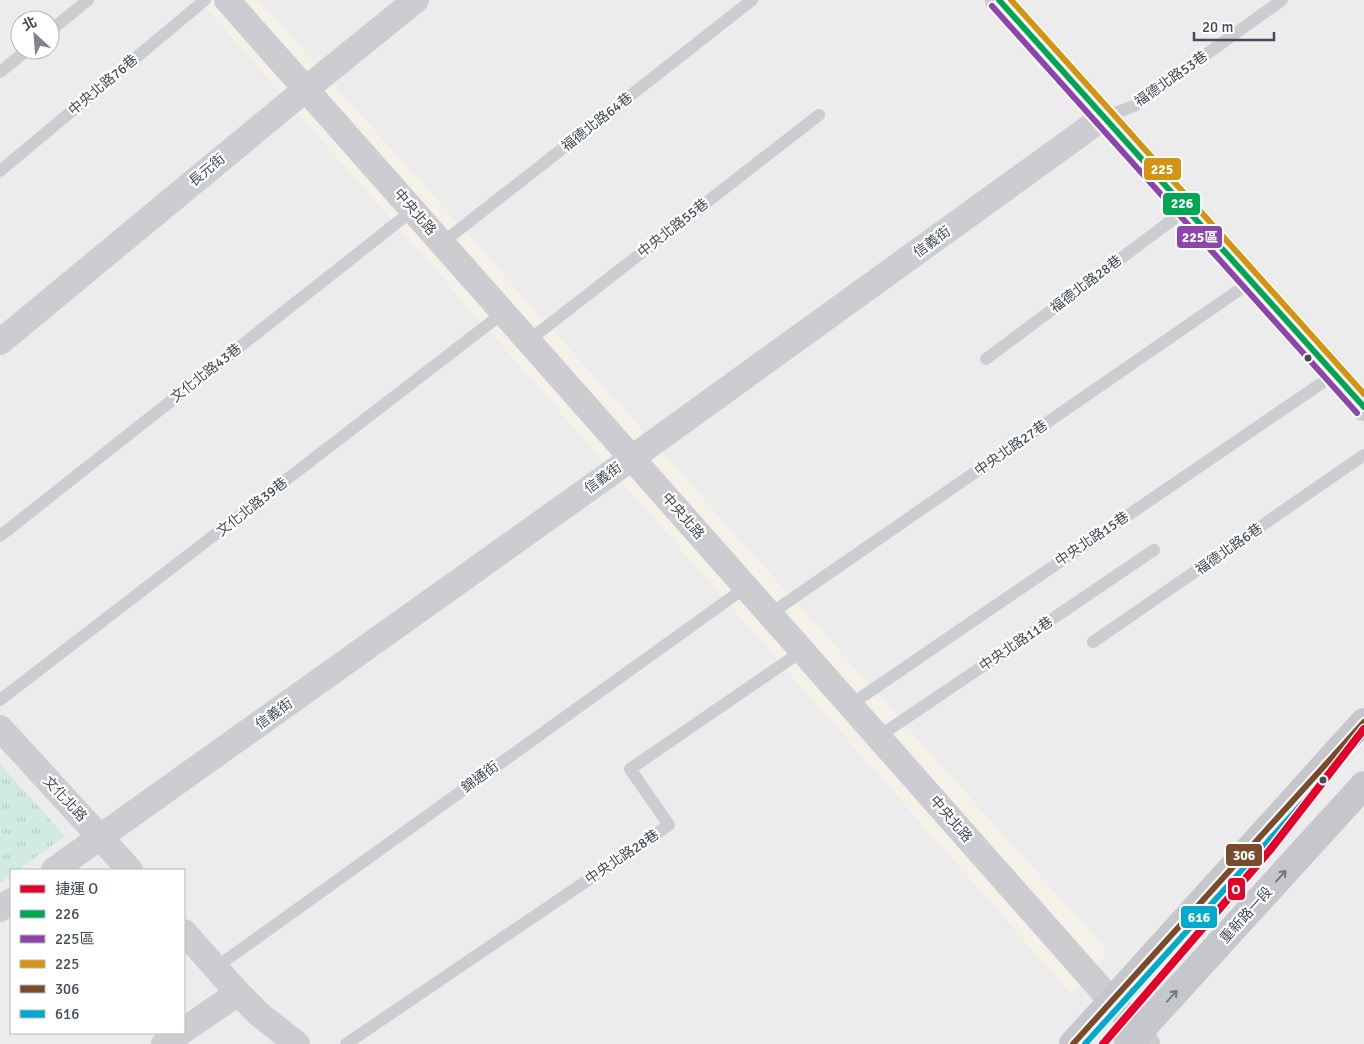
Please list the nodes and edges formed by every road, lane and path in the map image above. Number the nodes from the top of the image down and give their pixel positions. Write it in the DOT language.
graph roads {
  1 [pos="88,0"];
  2 [pos="205,0"];
  3 [pos="227,0"];
  4 [pos="416,0"];
  5 [pos="752,0"];
  6 [pos="999,0"];
  7 [pos="1282,0"];
  8 [pos="60,23"];
  9 [pos="15,60"];
  10 [pos="0,72"];
  11 [pos="306,89"];
  12 [pos="819,115"];
  13 [pos="1104,117"];
  14 [pos="0,171"];
  15 [pos="1187,209"];
  16 [pos="413,210"];
  17 [pos="442,243"];
  18 [pos="1252,282"];
  19 [pos="504,313"];
  20 [pos="528,340"];
  21 [pos="0,342"];
  22 [pos="986,359"];
  23 [pos="1335,374"];
  24 [pos="1364,407"];
  25 [pos="1364,455"];
  26 [pos="632,458"];
  27 [pos="0,536"];
  28 [pos="1154,550"];
  29 [pos="746,587"];
  30 [pos="770,614"];
  31 [pos="1094,642"];
  32 [pos="802,651"];
  33 [pos="0,700"];
  34 [pos="850,705"];
  35 [pos="1364,722"];
  36 [pos="0,728"];
  37 [pos="878,737"];
  38 [pos="1364,785"];
  39 [pos="101,837"];
  40 [pos="55,869"];
  41 [pos="129,869"];
  42 [pos="185,933"];
  43 [pos="215,968"];
  44 [pos="238,993"];
  45 [pos="1112,1001"];
  46 [pos="185,1029"];
  47 [pos="179,1034"];
  48 [pos="1138,1040"];
  49 [pos="164,1044"];
  50 [pos="297,1044"];
  51 [pos="346,1044"];
  52 [pos="1073,1044"];
  1 -- 8 [label="lane"];
  2 -- 14 [label="lane, 中央北路76巷"];
  3 -- 11 [label="street, 中央北路"];
  4 -- 11 [label="street, 長元街"];
  5 -- 17 [label="lane, 福德北路64巷"];
  6 -- 13 [label="main road"];
  7 -- 13 [label="lane, 福德北路53巷"];
  9 -- 10 [label="lane"];
  11 -- 16 [label="street, 中央北路"];
  11 -- 21 [label="street, 長元街"];
  12 -- 20 [label="lane, 中央北路55巷"];
  13 -- 15 [label="main road"];
  13 -- 26 [label="street, 信義街"];
  15 -- 18 [label="main road"];
  15 -- 22 [label="lane, 福德北路28巷"];
  16 -- 17 [label="street, 中央北路"];
  16 -- 27 [label="lane, 文化北路43巷"];
  17 -- 19 [label="street, 中央北路"];
  18 -- 23 [label="main road"];
  18 -- 30 [label="lane, 中央北路27巷"];
  19 -- 20 [label="street, 中央北路"];
  19 -- 33 [label="lane, 文化北路39巷"];
  20 -- 26 [label="street, 中央北路"];
  23 -- 24 [label="main road"];
  23 -- 34 [label="lane, 中央北路15巷"];
  25 -- 31 [label="lane, 福德北路6巷"];
  26 -- 29 [label="street, 中央北路"];
  26 -- 39 [label="street, 信義街"];
  28 -- 37 [label="lane, 中央北路11巷"];
  29 -- 30 [label="street, 中央北路"];
  29 -- 43 [label="lane, 錦通街"];
  30 -- 32 [label="street, 中央北路"];
  32 -- 34 [label="street, 中央北路"];
  32 -- 51 [label="lane, 中央北路28巷"];
  34 -- 37 [label="street, 中央北路"];
  35 -- 45 [label="main road"];
  36 -- 39 [label="street, 文化北路"];
  37 -- 45 [label="street, 中央北路"];
  48 -- 38 [label="main road, 重新路一段, one-way"];
  39 -- 40 [label="street, 信義街"];
  39 -- 41 [label="street, 文化北路"];
  42 -- 43 [label="street"];
  43 -- 44 [label="street"];
  44 -- 46 [label="street"];
  44 -- 50 [label="street"];
  45 -- 48 [label="street, 中央北路"];
  45 -- 52 [label="main road"];
  47 -- 49 [label="street"];
}
